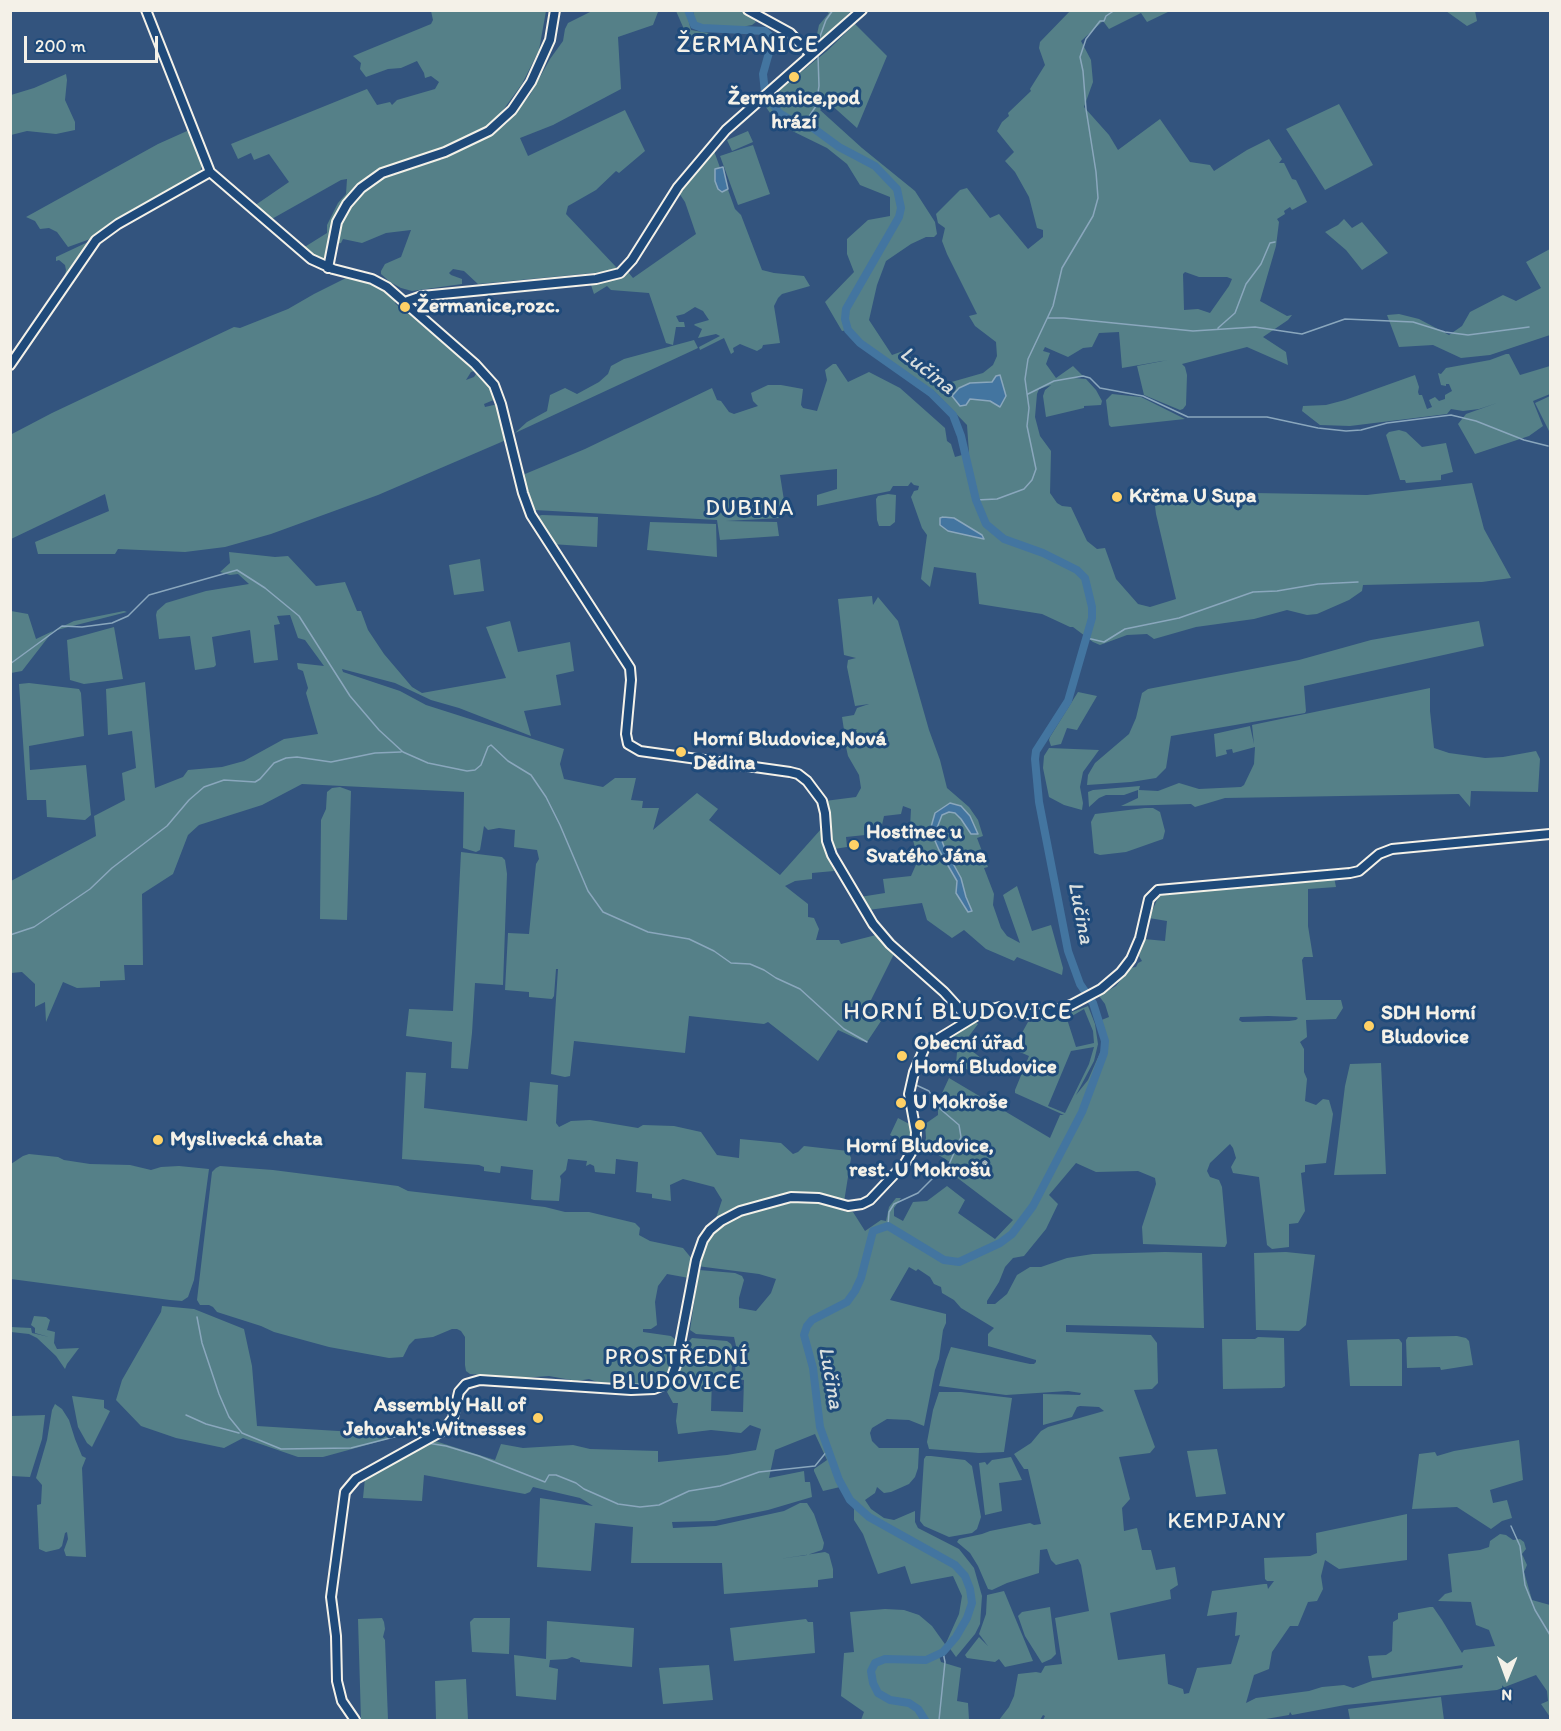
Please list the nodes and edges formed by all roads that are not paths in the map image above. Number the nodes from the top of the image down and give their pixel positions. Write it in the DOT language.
graph roads {
  1 [pos="146,10"];
  2 [pos="555,10"];
  3 [pos="748,10"];
  4 [pos="862,10"];
  5 [pos="810,55"];
  6 [pos="210,172"];
  7 [pos="328,268"];
  8 [pos="405,302"];
  9 [pos="10,365"];
  10 [pos="1551,834"];
  11 [pos="966,1022"];
  12 [pos="355,1720"];
  1 -- 6 [label="street"];
  2 -- 7 [label="street"];
  3 -- 5 [label="street"];
  4 -- 5 [label="street"];
  5 -- 8 [label="street"];
  6 -- 7 [label="street"];
  6 -- 9 [label="street"];
  7 -- 8 [label="street"];
  8 -- 11 [label="street"];
  10 -- 11 [label="street"];
  11 -- 12 [label="street"];
}
